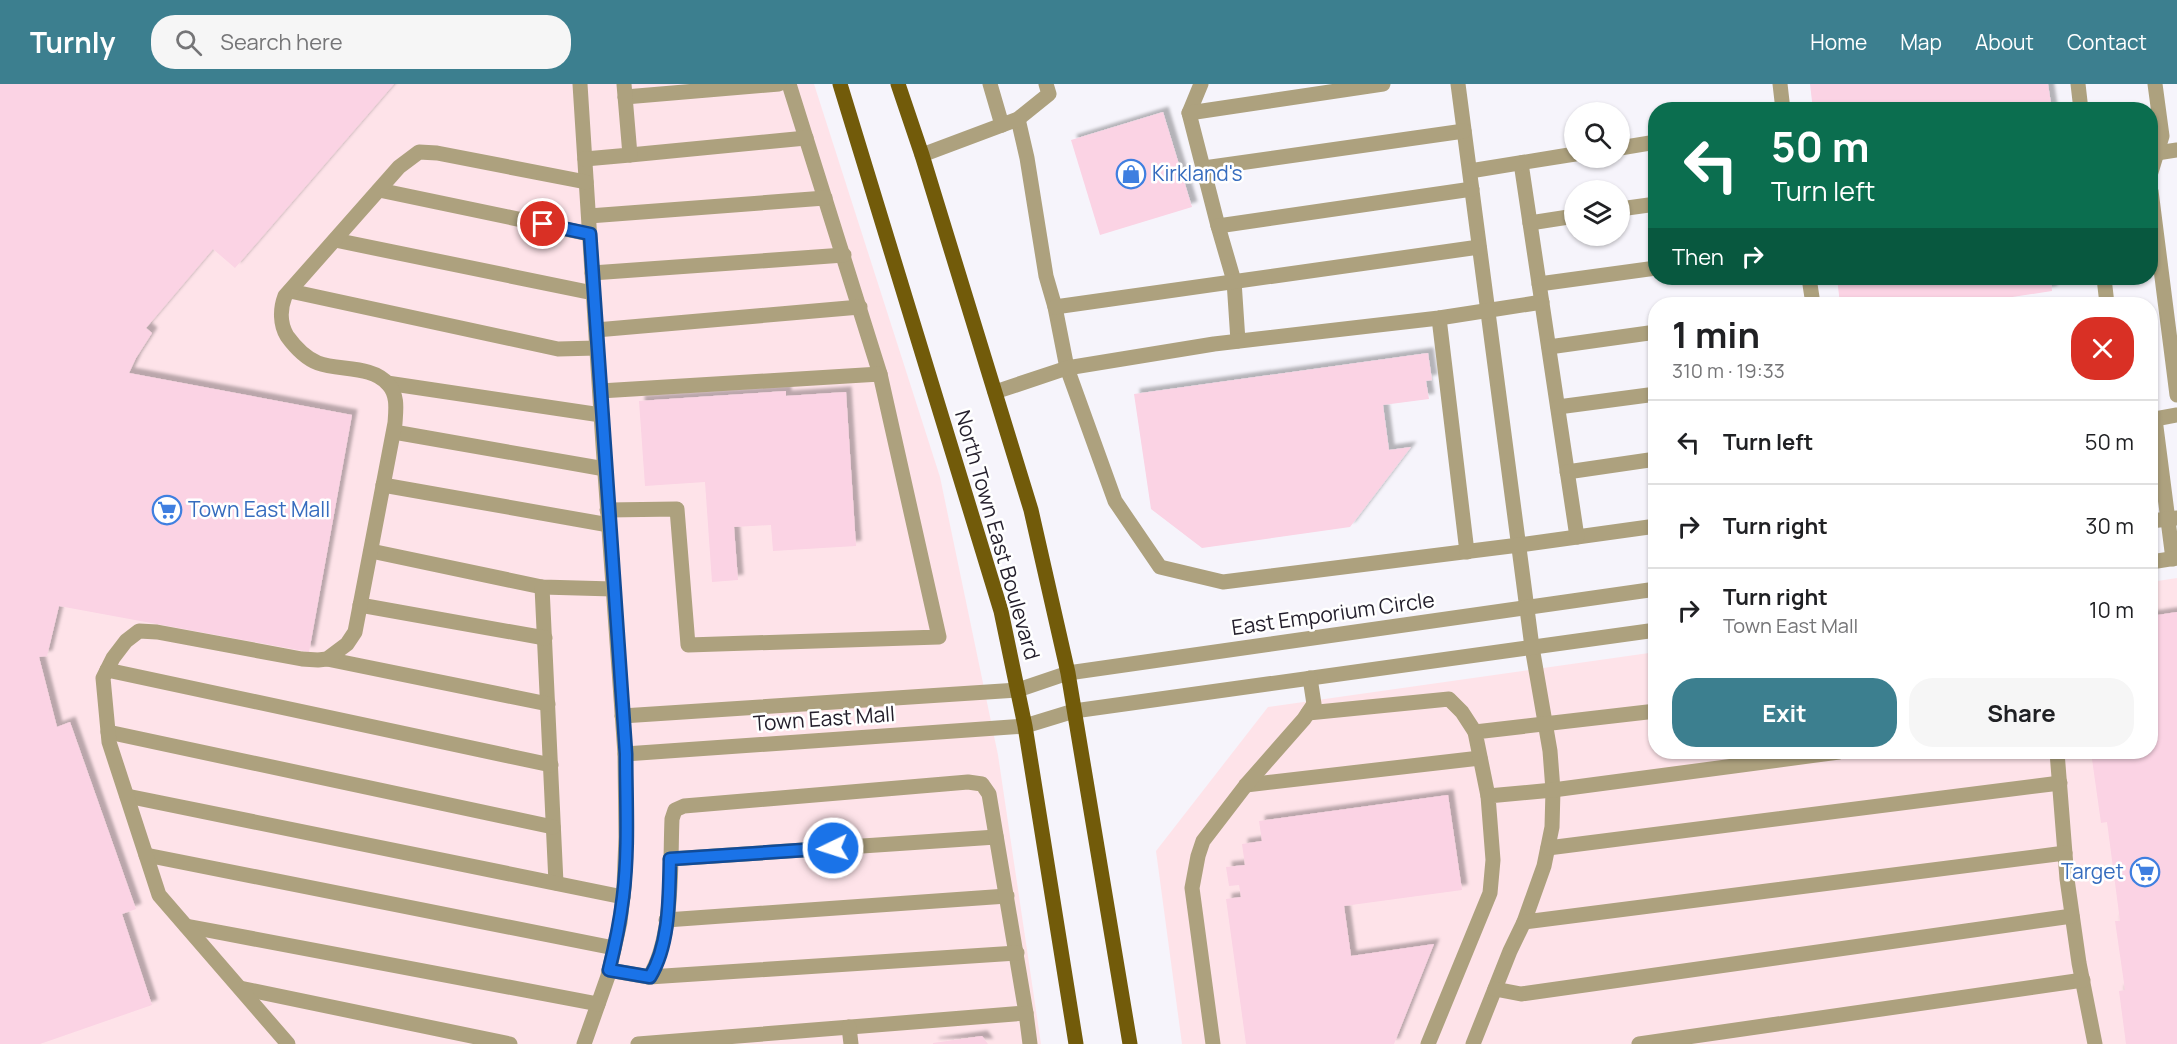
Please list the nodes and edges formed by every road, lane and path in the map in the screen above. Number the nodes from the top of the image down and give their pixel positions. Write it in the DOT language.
graph roads {
  1 [pos="580,84"];
  2 [pos="779,84"];
  3 [pos="789,84"];
  4 [pos="840,84"];
  5 [pos="898,84"];
  6 [pos="990,84"];
  7 [pos="1046,84"];
  8 [pos="1202,84"];
  9 [pos="1383,84"];
  10 [pos="1458,84"];
  11 [pos="1780,84"];
  12 [pos="2078,84"];
  13 [pos="2155,84"];
  14 [pos="625,90"];
  15 [pos="1782,102"];
  16 [pos="2080,102"];
  17 [pos="2157,102"];
  18 [pos="2158,106"];
  19 [pos="1190,113"];
  20 [pos="1018,119"];
  21 [pos="1002,125"];
  22 [pos="1464,131"];
  23 [pos="806,138"];
  24 [pos="1648,143"];
  25 [pos="1630,146"];
  26 [pos="2158,150"];
  27 [pos="2177,150"];
  28 [pos="2158,153"];
  29 [pos="630,155"];
  30 [pos="922,155"];
  31 [pos="1564,156"];
  32 [pos="585,159"];
  33 [pos="1521,163"];
  34 [pos="1204,168"];
  35 [pos="1470,171"];
  36 [pos="586,182"];
  37 [pos="1472,189"];
  38 [pos="379,190"];
  39 [pos="825,198"];
  40 [pos="1648,205"];
  41 [pos="1630,208"];
  42 [pos="588,216"];
  43 [pos="1564,218"];
  44 [pos="1530,223"];
  45 [pos="1218,226"];
  46 [pos="590,234"];
  47 [pos="335,240"];
  48 [pos="2158,246"];
  49 [pos="1479,247"];
  50 [pos="844,255"];
  51 [pos="1648,269"];
  52 [pos="592,273"];
  53 [pos="1234,281"];
  54 [pos="1539,284"];
  55 [pos="290,291"];
  56 [pos="593,293"];
  57 [pos="1542,302"];
  58 [pos="860,307"];
  59 [pos="1055,307"];
  60 [pos="1488,310"];
  61 [pos="1439,318"];
  62 [pos="596,330"];
  63 [pos="1648,333"];
  64 [pos="1238,341"];
  65 [pos="1549,347"];
  66 [pos="597,348"];
  67 [pos="1067,368"];
  68 [pos="880,374"];
  69 [pos="387,383"];
  70 [pos="600,391"];
  71 [pos="995,392"];
  72 [pos="1648,395"];
  73 [pos="2177,395"];
  74 [pos="1558,407"];
  75 [pos="601,416"];
  76 [pos="2177,416"];
  77 [pos="2158,418"];
  78 [pos="394,432"];
  79 [pos="2158,444"];
  80 [pos="1648,460"];
  81 [pos="605,469"];
  82 [pos="1568,472"];
  83 [pos="383,485"];
  84 [pos="608,518"];
  85 [pos="2172,518"];
  86 [pos="1648,527"];
  87 [pos="1577,537"];
  88 [pos="1519,545"];
  89 [pos="371,551"];
  90 [pos="1467,552"];
  91 [pos="2175,558"];
  92 [pos="2158,561"];
  93 [pos="542,587"];
  94 [pos="613,589"];
  95 [pos="1648,590"];
  96 [pos="360,605"];
  97 [pos="1527,607"];
  98 [pos="1648,631"];
  99 [pos="545,638"];
  100 [pos="1532,647"];
  101 [pos="327,658"];
  102 [pos="107,670"];
  103 [pos="1068,673"];
  104 [pos="1310,678"];
  105 [pos="1018,690"];
  106 [pos="548,704"];
  107 [pos="1074,711"];
  108 [pos="1648,712"];
  109 [pos="1308,713"];
  110 [pos="622,716"];
  111 [pos="1545,724"];
  112 [pos="1025,726"];
  113 [pos="108,732"];
  114 [pos="1475,732"];
  115 [pos="626,754"];
  116 [pos="1480,758"];
  117 [pos="1754,759"];
  118 [pos="2058,759"];
  119 [pos="551,765"];
  120 [pos="2060,783"];
  121 [pos="1246,785"];
  122 [pos="1553,790"];
  123 [pos="127,796"];
  124 [pos="1488,796"];
  125 [pos="553,826"];
  126 [pos="996,837"];
  127 [pos="1548,848"];
  128 [pos="2065,853"];
  129 [pos="146,855"];
  130 [pos="670,859"];
  131 [pos="556,883"];
  132 [pos="624,897"];
  133 [pos="1007,897"];
  134 [pos="2072,916"];
  135 [pos="666,920"];
  136 [pos="1524,922"];
  137 [pos="186,926"];
  138 [pos="614,948"];
  139 [pos="1017,953"];
  140 [pos="609,970"];
  141 [pos="650,977"];
  142 [pos="2083,980"];
  143 [pos="240,988"];
  144 [pos="1495,989"];
  145 [pos="598,1004"];
  146 [pos="1026,1013"];
  147 [pos="849,1027"];
  148 [pos="794,1038"];
  149 [pos="733,1040"];
  150 [pos="677,1042"];
  151 [pos="588,1043"];
  152 [pos="288,1044"];
  153 [pos="510,1044"];
  154 [pos="638,1044"];
  155 [pos="851,1044"];
  156 [pos="1030,1044"];
  157 [pos="1076,1044"];
  158 [pos="1130,1044"];
  159 [pos="1213,1044"];
  160 [pos="1428,1044"];
  161 [pos="1473,1044"];
  162 [pos="1639,1044"];
  163 [pos="2095,1044"];
  1 -- 32 [label="street"];
  2 -- 14 [label="street"];
  3 -- 23 [label="street"];
  4 -- 105 [label="main road, North Town East Boulevard"];
  5 -- 30 [label="main road, North Town East Boulevard"];
  6 -- 21 [label="street"];
  7 -- 20 [label="street"];
  8 -- 19 [label="street"];
  9 -- 19 [label="street"];
  10 -- 22 [label="street"];
  11 -- 15 [label="street"];
  12 -- 16 [label="street"];
  13 -- 17 [label="street"];
  14 -- 29 [label="street"];
  18 -- 26 [label="street"];
  19 -- 34 [label="street"];
  20 -- 21 [label="street"];
  20 -- 59 [label="street"];
  21 -- 30 [label="street"];
  22 -- 34 [label="street"];
  22 -- 35 [label="street"];
  23 -- 29 [label="street"];
  23 -- 39 [label="street"];
  24 -- 25 [label="street"];
  27 -- 28 [label="street"];
  29 -- 32 [label="street"];
  30 -- 71 [label="main road, North Town East Boulevard"];
  31 -- 33 [label="street"];
  32 -- 36 [label="street"];
  33 -- 35 [label="street"];
  33 -- 44 [label="street"];
  34 -- 45 [label="street"];
  35 -- 37 [label="street"];
  36 -- 38 [label="street"];
  36 -- 42 [label="street"];
  37 -- 45 [label="street"];
  37 -- 49 [label="street"];
  38 -- 46 [label="street"];
  38 -- 47 [label="street"];
  39 -- 42 [label="street"];
  39 -- 50 [label="street"];
  40 -- 41 [label="street"];
  42 -- 46 [label="street"];
  43 -- 44 [label="street"];
  44 -- 54 [label="street"];
  45 -- 53 [label="street"];
  46 -- 52 [label="street"];
  47 -- 55 [label="street"];
  47 -- 56 [label="street"];
  48 -- 73 [label="street"];
  49 -- 53 [label="street"];
  49 -- 60 [label="street"];
  50 -- 52 [label="street"];
  50 -- 58 [label="street"];
  51 -- 54 [label="street"];
  52 -- 56 [label="street"];
  53 -- 59 [label="street"];
  53 -- 64 [label="street"];
  54 -- 57 [label="street"];
  55 -- 66 [label="street"];
  55 -- 69 [label="street"];
  56 -- 62 [label="street"];
  57 -- 60 [label="street"];
  57 -- 65 [label="street"];
  58 -- 62 [label="street"];
  58 -- 68 [label="street"];
  59 -- 67 [label="street"];
  60 -- 61 [label="street"];
  60 -- 88 [label="street"];
  61 -- 64 [label="street"];
  61 -- 90 [label="street"];
  62 -- 66 [label="street"];
  63 -- 65 [label="street"];
  64 -- 67 [label="street"];
  65 -- 74 [label="street"];
  66 -- 70 [label="street"];
  67 -- 71 [label="street"];
  67 -- 90 [label="street"];
  68 -- 70 [label="street"];
  68 -- 84 [label="street"];
  69 -- 75 [label="street"];
  69 -- 78 [label="street"];
  70 -- 75 [label="street"];
  71 -- 103 [label="main road, North Town East Boulevard"];
  72 -- 74 [label="street"];
  74 -- 82 [label="street"];
  75 -- 81 [label="street"];
  76 -- 77 [label="street"];
  78 -- 81 [label="street"];
  78 -- 83 [label="street"];
  79 -- 85 [label="street"];
  80 -- 82 [label="street"];
  81 -- 84 [label="street"];
  82 -- 87 [label="street"];
  83 -- 84 [label="street"];
  83 -- 89 [label="street"];
  84 -- 94 [label="street"];
  85 -- 91 [label="street"];
  86 -- 87 [label="street"];
  87 -- 88 [label="street"];
  88 -- 90 [label="street"];
  88 -- 97 [label="street"];
  89 -- 93 [label="street"];
  89 -- 96 [label="street"];
  91 -- 92 [label="street"];
  93 -- 94 [label="street"];
  93 -- 99 [label="street"];
  94 -- 110 [label="street"];
  95 -- 97 [label="street, East Emporium Circle"];
  96 -- 99 [label="street"];
  96 -- 101 [label="street"];
  97 -- 100 [label="street"];
  97 -- 103 [label="street, East Emporium Circle"];
  98 -- 100 [label="street"];
  99 -- 106 [label="street"];
  100 -- 104 [label="street"];
  100 -- 111 [label="street"];
  101 -- 102 [label="street"];
  101 -- 106 [label="street"];
  102 -- 113 [label="street"];
  102 -- 119 [label="street"];
  103 -- 105 [label="street, East Emporium Circle"];
  103 -- 107 [label="main road, North Town East Boulevard"];
  104 -- 107 [label="street"];
  104 -- 109 [label="street"];
  105 -- 110 [label="street, Town East Mall"];
  105 -- 112 [label="main road, North Town East Boulevard"];
  106 -- 119 [label="street"];
  107 -- 112 [label="street"];
  107 -- 158 [label="main road, North Town East Boulevard"];
  108 -- 111 [label="street"];
  109 -- 114 [label="street"];
  109 -- 121 [label="street"];
  110 -- 115 [label="street"];
  111 -- 114 [label="street"];
  111 -- 122 [label="street"];
  112 -- 115 [label="street, Town East Mall"];
  112 -- 157 [label="main road, North Town East Boulevard"];
  113 -- 123 [label="street"];
  113 -- 125 [label="street"];
  114 -- 116 [label="street"];
  115 -- 132 [label="street"];
  116 -- 121 [label="street"];
  116 -- 124 [label="street"];
  117 -- 122 [label="street"];
  118 -- 120 [label="street"];
  119 -- 125 [label="street"];
  120 -- 127 [label="street"];
  120 -- 128 [label="street"];
  121 -- 159 [label="street"];
  122 -- 124 [label="street"];
  122 -- 127 [label="street"];
  123 -- 129 [label="street"];
  123 -- 131 [label="street"];
  124 -- 160 [label="street"];
  125 -- 131 [label="street"];
  126 -- 130 [label="street"];
  126 -- 130 [label="street"];
  126 -- 133 [label="street"];
  127 -- 136 [label="street"];
  128 -- 134 [label="street"];
  128 -- 136 [label="street"];
  129 -- 137 [label="street"];
  129 -- 138 [label="street"];
  130 -- 135 [label="street"];
  131 -- 132 [label="street"];
  132 -- 138 [label="street"];
  133 -- 135 [label="street"];
  133 -- 139 [label="street"];
  134 -- 142 [label="street"];
  134 -- 144 [label="street"];
  135 -- 141 [label="street"];
  136 -- 144 [label="street"];
  137 -- 143 [label="street"];
  137 -- 145 [label="street"];
  138 -- 140 [label="street"];
  139 -- 141 [label="street"];
  139 -- 146 [label="street"];
  140 -- 141 [label="street"];
  140 -- 145 [label="street"];
  142 -- 162 [label="street"];
  142 -- 163 [label="street"];
  143 -- 152 [label="street"];
  143 -- 153 [label="street"];
  144 -- 161 [label="street"];
  145 -- 151 [label="street"];
  146 -- 147 [label="street"];
  146 -- 156 [label="street"];
  147 -- 148 [label="street"];
  147 -- 155 [label="street"];
  148 -- 149 [label="street"];
  149 -- 150 [label="street"];
  150 -- 154 [label="street"];
}
